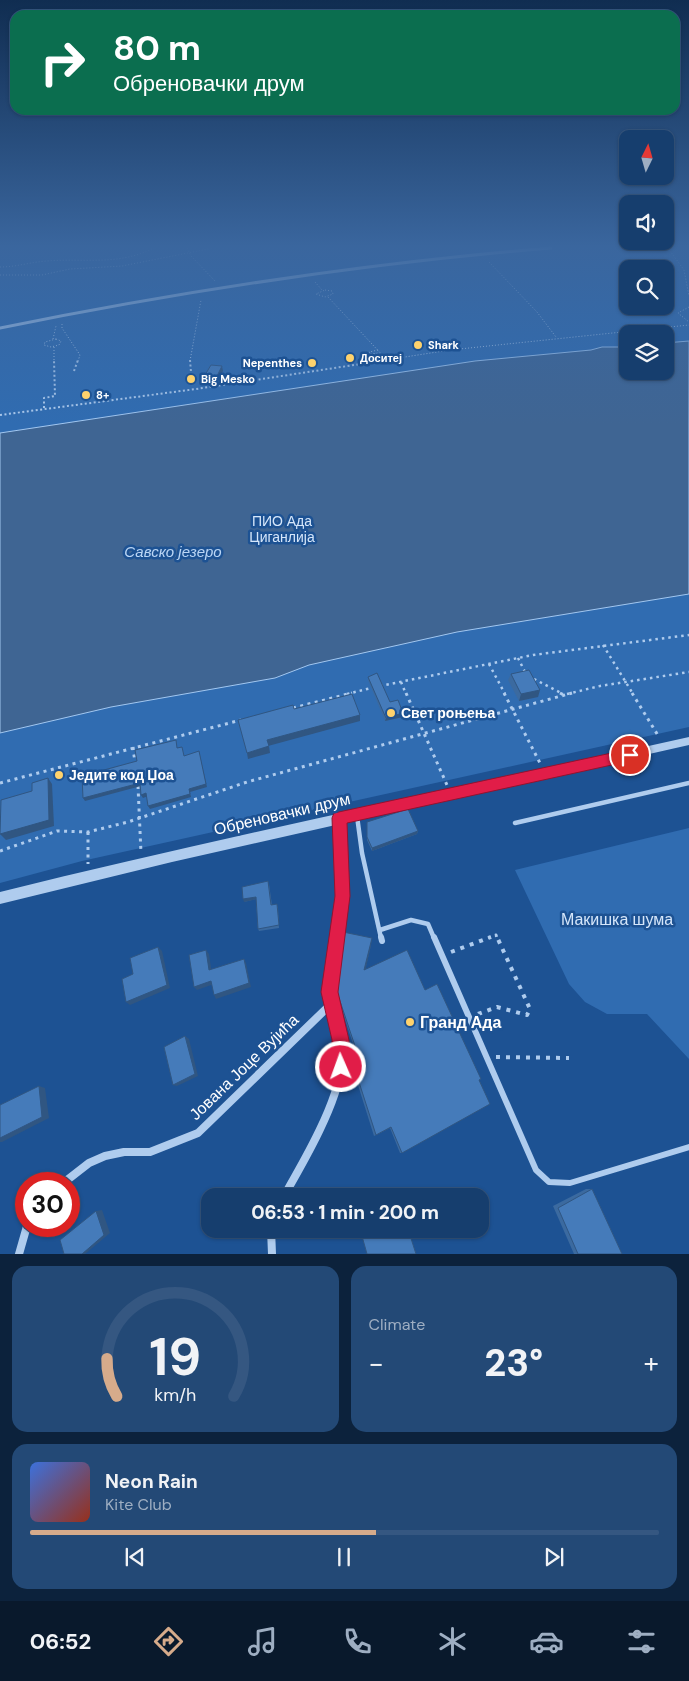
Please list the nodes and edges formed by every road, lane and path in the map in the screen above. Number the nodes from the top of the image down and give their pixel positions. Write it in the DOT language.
graph roads {
  1 [pos="110,307"];
  2 [pos="199,307"];
  3 [pos="337,307"];
  4 [pos="532,307"];
  5 [pos="689,307"];
  6 [pos="63,315"];
  7 [pos="58,316"];
  8 [pos="689,324"];
  9 [pos="0,328"];
  10 [pos="556,337"];
  11 [pos="53,339"];
  12 [pos="54,347"];
  13 [pos="386,359"];
  14 [pos="74,372"];
  15 [pos="191,372"];
  16 [pos="44,408"];
  17 [pos="0,415"];
  18 [pos="689,634"];
  19 [pos="603,644"];
  20 [pos="518,658"];
  21 [pos="489,664"];
  22 [pos="689,672"];
  23 [pos="526,673"];
  24 [pos="532,678"];
  25 [pos="401,682"];
  26 [pos="626,682"];
  27 [pos="564,695"];
  28 [pos="513,708"];
  29 [pos="285,710"];
  30 [pos="248,718"];
  31 [pos="425,732"];
  32 [pos="689,741"];
  33 [pos="134,747"];
  34 [pos="664,747"];
  35 [pos="135,765"];
  36 [pos="545,773"];
  37 [pos="137,782"];
  38 [pos="0,783"];
  39 [pos="689,783"];
  40 [pos="451,794"];
  41 [pos="356,814"];
  42 [pos="141,818"];
  43 [pos="339,818"];
  44 [pos="515,824"];
  45 [pos="88,832"];
  46 [pos="0,851"];
  47 [pos="141,863"];
  48 [pos="89,875"];
  49 [pos="0,898"];
  50 [pos="380,930"];
  51 [pos="382,941"];
  52 [pos="442,955"];
  53 [pos="332,1004"];
  54 [pos="470,1018"];
  55 [pos="487,1057"];
  56 [pos="569,1058"];
  57 [pos="689,1147"];
  58 [pos="77,1172"];
  59 [pos="288,1188"];
  60 [pos="24,1237"];
  61 [pos="271,1238"];
  62 [pos="19,1254"];
  63 [pos="272,1254"];
  1 -- 6 [label="street"];
  2 -- 15 [label="path"];
  3 -- 13 [label="path"];
  4 -- 10 [label="path"];
  5 -- 8 [label="path"];
  6 -- 7 [label="street"];
  6 -- 14 [label="path"];
  7 -- 9 [label="street"];
  7 -- 11 [label="path"];
  8 -- 10 [label="path"];
  10 -- 13 [label="path"];
  11 -- 12 [label="path"];
  11 -- 12 [label="path"];
  12 -- 16 [label="path"];
  13 -- 16 [label="path"];
  16 -- 17 [label="path"];
  18 -- 19 [label="path"];
  19 -- 20 [label="path"];
  19 -- 26 [label="path"];
  20 -- 21 [label="path"];
  20 -- 23 [label="path"];
  21 -- 25 [label="path"];
  21 -- 28 [label="path"];
  22 -- 26 [label="path"];
  24 -- 27 [label="path"];
  25 -- 29 [label="path"];
  25 -- 31 [label="path"];
  26 -- 27 [label="path"];
  26 -- 34 [label="path"];
  27 -- 28 [label="path"];
  28 -- 31 [label="path"];
  28 -- 36 [label="path"];
  30 -- 33 [label="path"];
  31 -- 40 [label="path"];
  31 -- 42 [label="path"];
  32 -- 34 [label="street, Обреновачки друм"];
  33 -- 35 [label="path"];
  33 -- 38 [label="path"];
  34 -- 36 [label="street, Обреновачки друм"];
  36 -- 40 [label="street, Обреновачки друм"];
  37 -- 42 [label="path"];
  39 -- 44 [label="lane"];
  40 -- 41 [label="street, Обреновачки друм"];
  41 -- 43 [label="street, Обреновачки друм"];
  41 -- 50 [label="lane"];
  42 -- 45 [label="path"];
  42 -- 47 [label="path"];
  43 -- 47 [label="street, Обреновачки друм"];
  43 -- 53 [label="street"];
  45 -- 46 [label="path"];
  45 -- 48 [label="path"];
  47 -- 48 [label="street, Обреновачки друм"];
  48 -- 49 [label="street, Обреновачки друм"];
  50 -- 51 [label="lane"];
  50 -- 52 [label="lane"];
  52 -- 54 [label="lane"];
  52 -- 54 [label="path"];
  53 -- 58 [label="street, Јована Јоце Вујића"];
  53 -- 59 [label="street"];
  54 -- 55 [label="lane"];
  55 -- 56 [label="path"];
  55 -- 57 [label="lane"];
  60 -- 62 [label="street"];
  61 -- 63 [label="street"];
}
